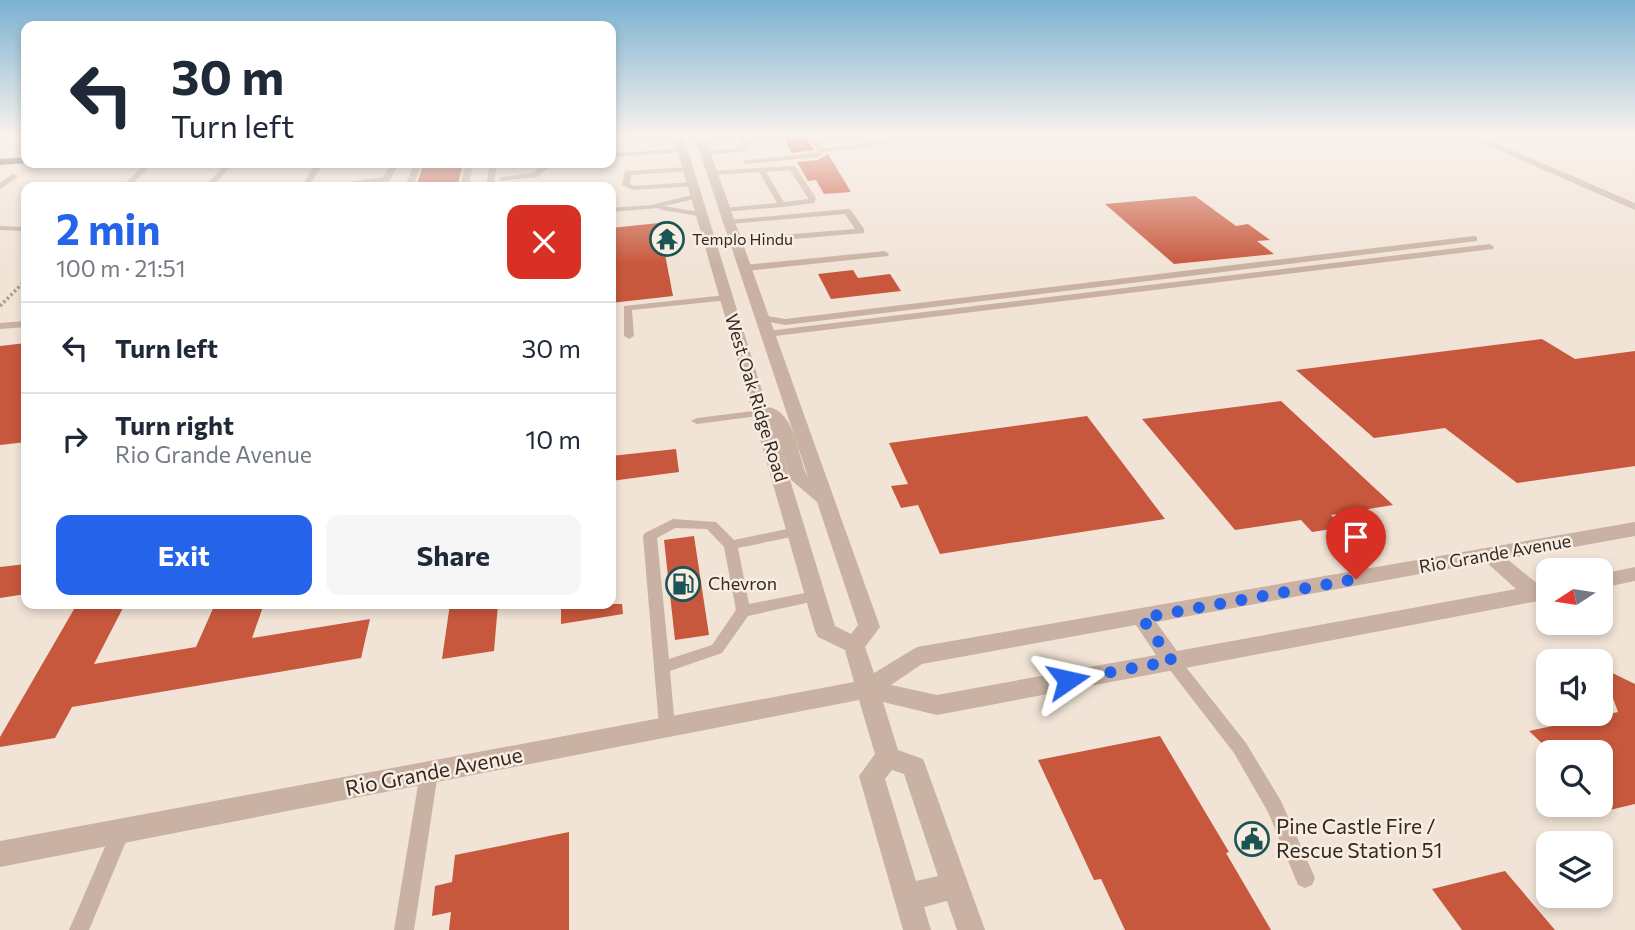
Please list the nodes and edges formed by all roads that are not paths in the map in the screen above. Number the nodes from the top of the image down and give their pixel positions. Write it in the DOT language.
graph roads {
  1 [pos="627,178"];
  2 [pos="691,178"];
  3 [pos="713,178"];
  4 [pos="766,178"];
  5 [pos="799,178"];
  6 [pos="1569,178"];
  7 [pos="694,190"];
  8 [pos="782,205"];
  9 [pos="651,207"];
  10 [pos="1635,207"];
  11 [pos="616,210"];
  12 [pos="702,215"];
  13 [pos="727,216"];
  14 [pos="0,229"];
  15 [pos="21,229"];
  16 [pos="1474,240"];
  17 [pos="736,241"];
  18 [pos="1490,247"];
  19 [pos="885,254"];
  20 [pos="714,255"];
  21 [pos="745,268"];
  22 [pos="726,298"];
  23 [pos="21,324"];
  24 [pos="0,326"];
  25 [pos="765,326"];
  26 [pos="629,336"];
  27 [pos="761,413"];
  28 [pos="696,421"];
  29 [pos="825,499"];
  30 [pos="1635,529"];
  31 [pos="796,532"];
  32 [pos="730,545"];
  33 [pos="1490,555"];
  34 [pos="1635,574"];
  35 [pos="1614,578"];
  36 [pos="1536,588"];
  37 [pos="1536,593"];
  38 [pos="815,596"];
  39 [pos="743,611"];
  40 [pos="1142,618"];
  41 [pos="854,645"];
  42 [pos="1172,661"];
  43 [pos="662,667"];
  44 [pos="867,688"];
  45 [pos="667,727"];
  46 [pos="888,757"];
  47 [pos="429,774"];
  48 [pos="121,832"];
  49 [pos="0,854"];
  50 [pos="1305,878"];
  51 [pos="956,886"];
  52 [pos="908,897"];
  53 [pos="79,930"];
  54 [pos="404,930"];
  55 [pos="917,930"];
  56 [pos="971,930"];
  1 -- 7 [label="lane"];
  2 -- 7 [label="street, West Oak Ridge Road"];
  3 -- 13 [label="street, West Oak Ridge Road"];
  4 -- 8 [label="lane"];
  5 -- 8 [label="lane"];
  6 -- 10 [label="street"];
  7 -- 9 [label="lane"];
  7 -- 12 [label="street, West Oak Ridge Road"];
  8 -- 13 [label="lane"];
  9 -- 11 [label="lane"];
  9 -- 12 [label="lane"];
  12 -- 20 [label="street, West Oak Ridge Road"];
  13 -- 17 [label="street, West Oak Ridge Road"];
  13 -- 17 [label="lane"];
  14 -- 15 [label="lane"];
  16 -- 25 [label="lane"];
  17 -- 21 [label="street, West Oak Ridge Road"];
  18 -- 25 [label="lane"];
  19 -- 21 [label="lane"];
  20 -- 22 [label="street, West Oak Ridge Road"];
  20 -- 25 [label="street"];
  21 -- 25 [label="street, West Oak Ridge Road"];
  22 -- 26 [label="lane"];
  22 -- 27 [label="street, West Oak Ridge Road"];
  23 -- 24 [label="lane"];
  25 -- 29 [label="street, West Oak Ridge Road"];
  27 -- 28 [label="lane"];
  27 -- 29 [label="street"];
  27 -- 31 [label="street, West Oak Ridge Road"];
  29 -- 41 [label="street, West Oak Ridge Road"];
  30 -- 33 [label="street, Rio Grande Avenue"];
  31 -- 32 [label="lane"];
  31 -- 38 [label="street, West Oak Ridge Road"];
  32 -- 39 [label="lane"];
  32 -- 43 [label="lane"];
  33 -- 36 [label="street"];
  33 -- 40 [label="street, Rio Grande Avenue"];
  34 -- 35 [label="street"];
  37 -- 42 [label="street, Rio Grande Avenue"];
  38 -- 39 [label="lane"];
  38 -- 41 [label="street, West Oak Ridge Road"];
  39 -- 43 [label="lane"];
  40 -- 42 [label="street"];
  40 -- 44 [label="street, Rio Grande Avenue"];
  41 -- 44 [label="street"];
  42 -- 44 [label="street, Rio Grande Avenue"];
  42 -- 50 [label="lane"];
  43 -- 45 [label="lane"];
  44 -- 45 [label="street, Rio Grande Avenue"];
  44 -- 46 [label="street"];
  45 -- 47 [label="street, Rio Grande Avenue"];
  46 -- 51 [label="street"];
  46 -- 52 [label="street"];
  47 -- 48 [label="street, Rio Grande Avenue"];
  47 -- 54 [label="lane"];
  48 -- 49 [label="street, Rio Grande Avenue"];
  48 -- 53 [label="lane"];
  51 -- 52 [label="street"];
  51 -- 56 [label="street"];
  52 -- 55 [label="street"];
}
